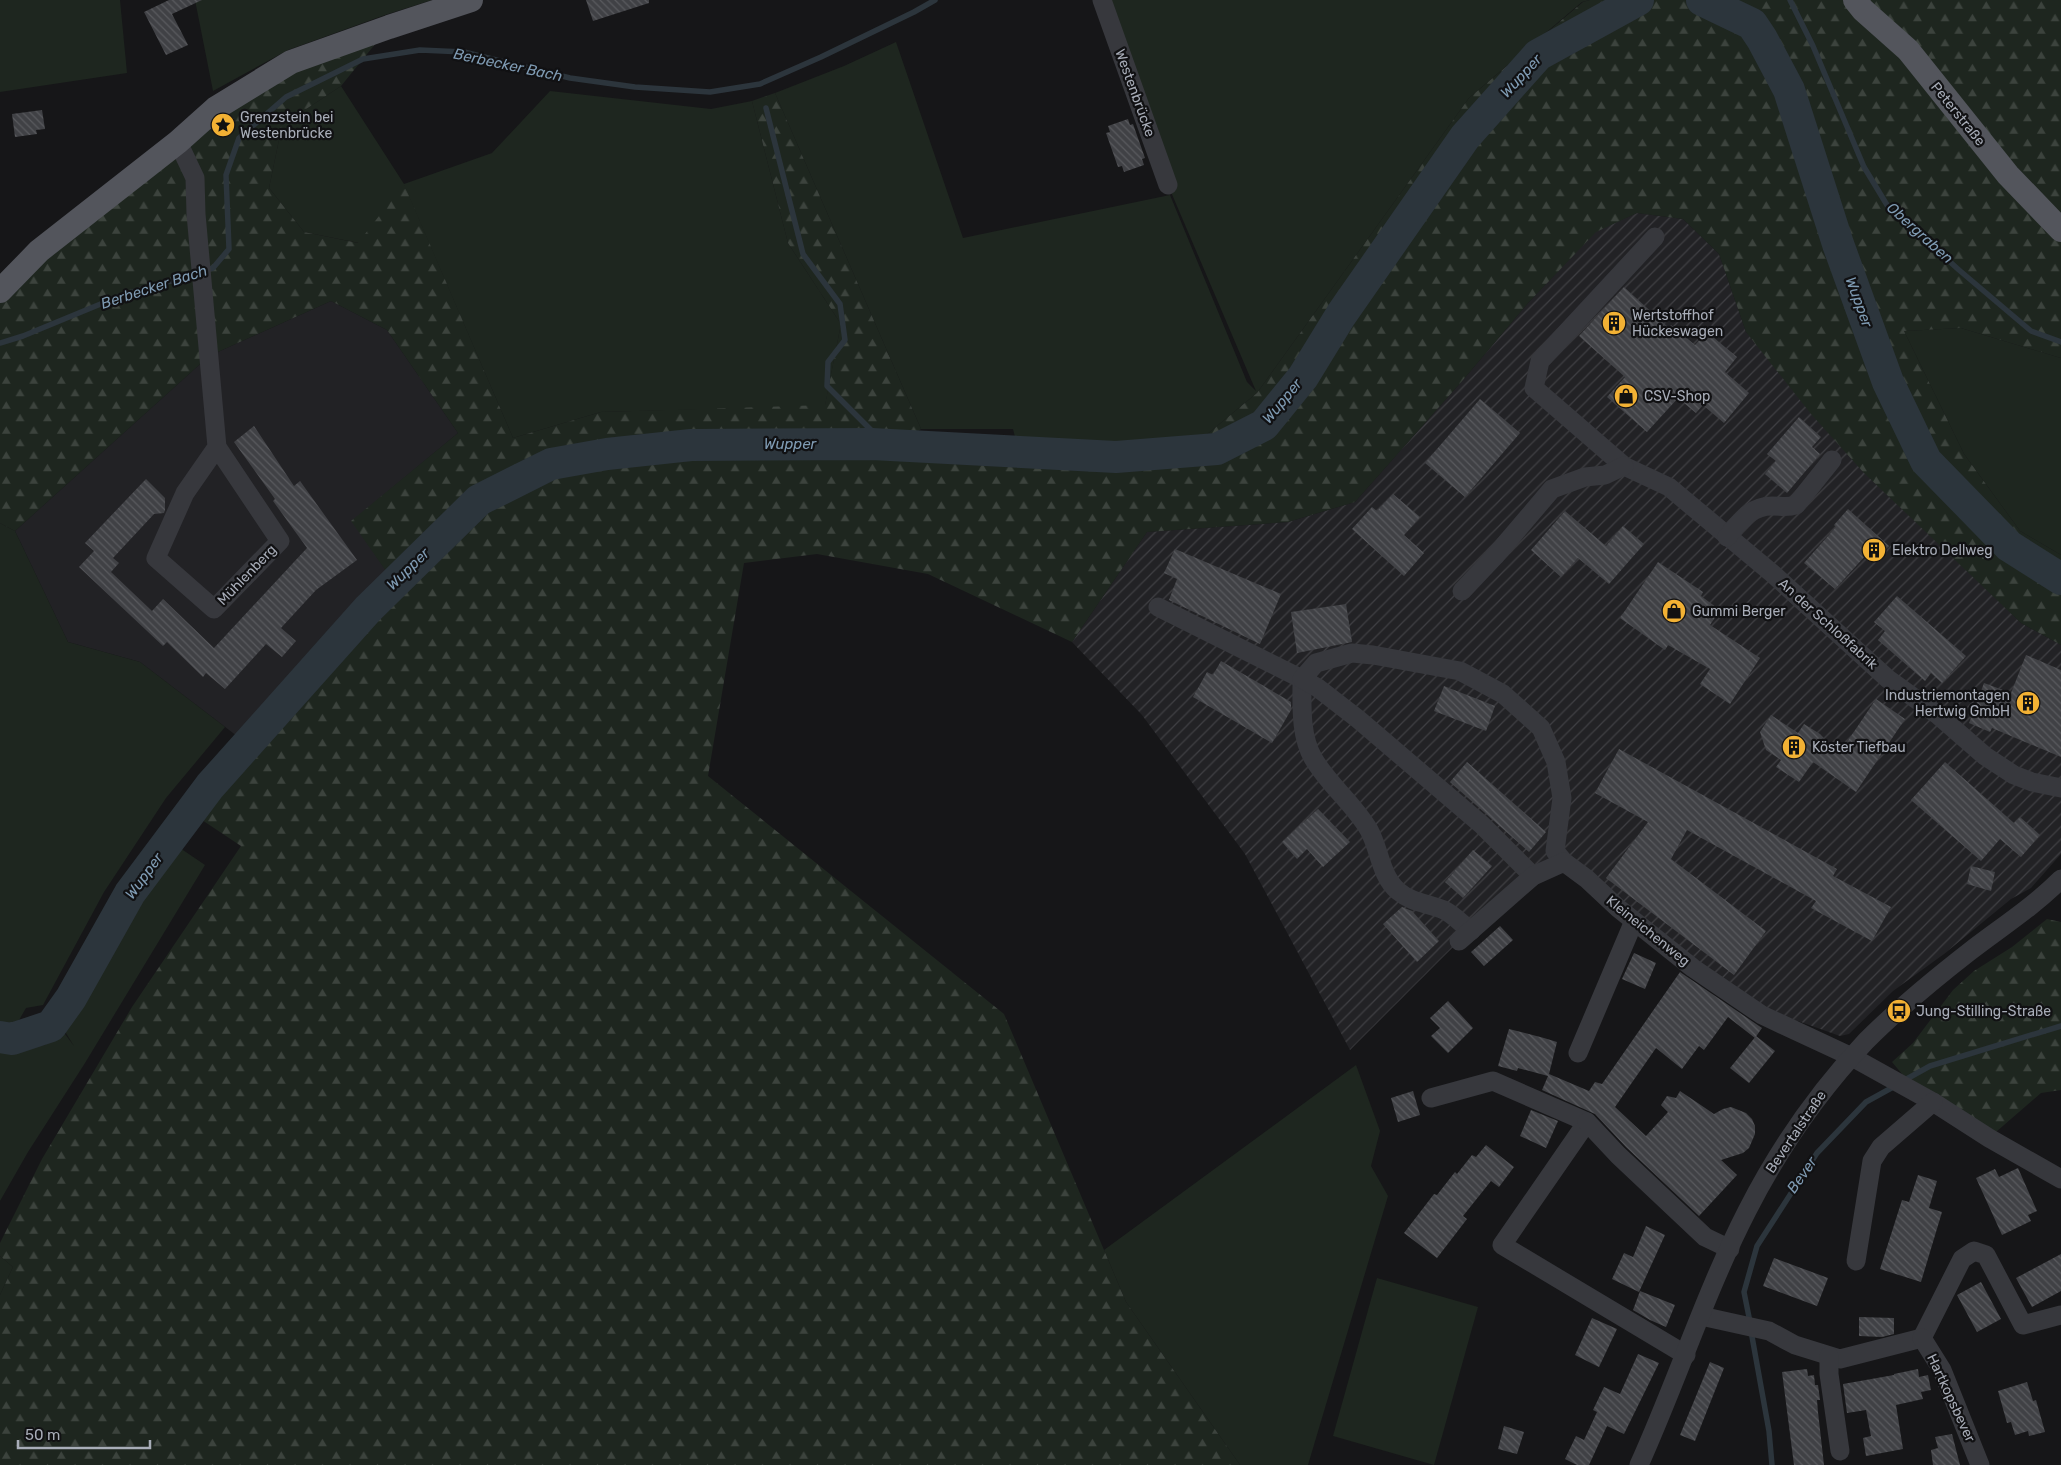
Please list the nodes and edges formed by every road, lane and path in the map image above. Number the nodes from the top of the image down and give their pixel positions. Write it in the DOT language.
graph roads {
  1 [pos="471,0"];
  2 [pos="1102,0"];
  3 [pos="1863,3"];
  4 [pos="178,142"];
  5 [pos="1168,185"];
  6 [pos="2061,230"];
  7 [pos="1655,237"];
  8 [pos="1,289"];
  9 [pos="216,447"];
  10 [pos="1832,460"];
  11 [pos="1624,466"];
  12 [pos="1727,537"];
  13 [pos="1462,591"];
  14 [pos="1158,607"];
  15 [pos="1302,680"];
  16 [pos="2061,788"];
  17 [pos="1564,862"];
  18 [pos="1533,876"];
  19 [pos="2061,879"];
  20 [pos="1634,921"];
  21 [pos="1578,1053"];
  22 [pos="1852,1057"];
  23 [pos="1431,1098"];
  24 [pos="1926,1098"];
  25 [pos="1587,1122"];
  26 [pos="2061,1179"];
  27 [pos="1730,1249"];
  28 [pos="1856,1261"];
  29 [pos="2061,1315"];
  30 [pos="1701,1316"];
  31 [pos="1922,1338"];
  32 [pos="1686,1355"];
  33 [pos="1829,1356"];
  34 [pos="1840,1451"];
  35 [pos="1639,1465"];
  36 [pos="1980,1465"];
  1 -- 4 [label="main road"];
  2 -- 5 [label="street, Westenbrücke"];
  3 -- 6 [label="main road, Peterstraße"];
  4 -- 8 [label="main road"];
  4 -- 9 [label="street, Mühlenberg"];
  7 -- 11 [label="street, An der Schloßfabrik"];
  9 -- 9 [label="street, Mühlenberg"];
  10 -- 12 [label="street"];
  11 -- 12 [label="street, An der Schloßfabrik"];
  11 -- 13 [label="street"];
  12 -- 16 [label="street, An der Schloßfabrik"];
  14 -- 15 [label="street"];
  15 -- 17 [label="street"];
  15 -- 18 [label="street"];
  15 -- 18 [label="street"];
  17 -- 18 [label="street"];
  17 -- 20 [label="street, Kleineichenweg"];
  19 -- 22 [label="street, Bevertalstraße"];
  20 -- 21 [label="street"];
  20 -- 22 [label="street, Kleineichenweg"];
  22 -- 24 [label="street"];
  22 -- 27 [label="street, Bevertalstraße"];
  23 -- 25 [label="street"];
  24 -- 26 [label="street"];
  24 -- 28 [label="street"];
  25 -- 27 [label="street"];
  25 -- 32 [label="street"];
  27 -- 30 [label="street, Bevertalstraße"];
  29 -- 31 [label="street"];
  30 -- 32 [label="street, Bevertalstraße"];
  30 -- 33 [label="street, Hartkopsbever"];
  31 -- 33 [label="street, Hartkopsbever"];
  31 -- 36 [label="street, Hartkopsbever"];
  32 -- 35 [label="street, Bevertalstraße"];
  33 -- 34 [label="street"];
}
